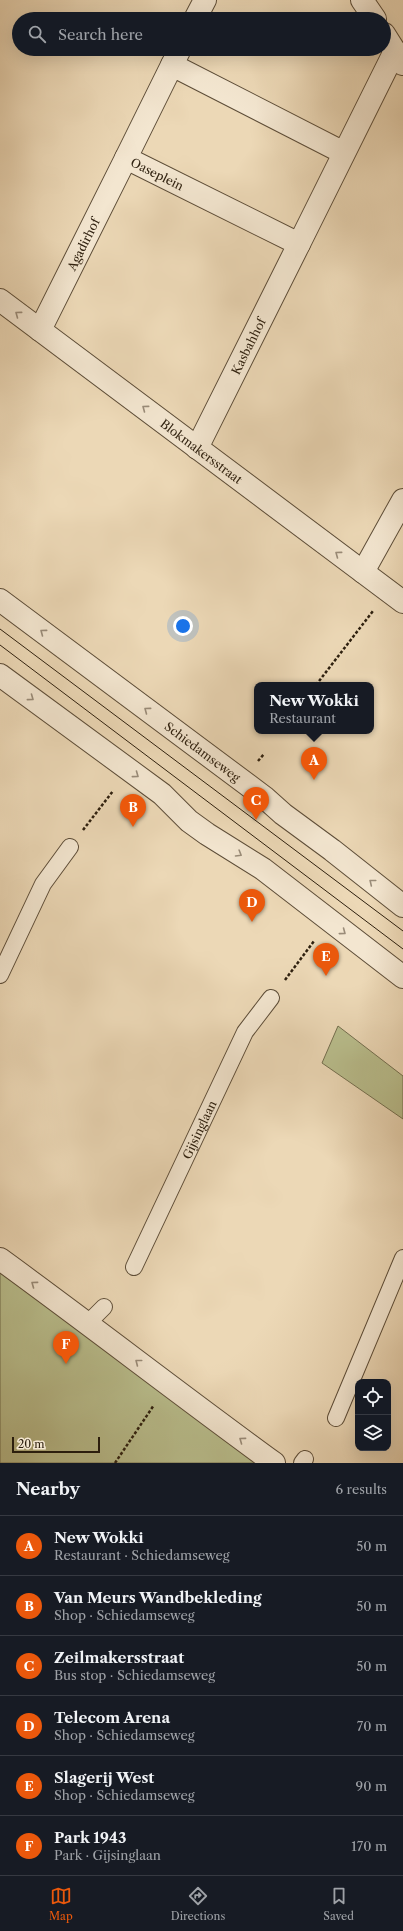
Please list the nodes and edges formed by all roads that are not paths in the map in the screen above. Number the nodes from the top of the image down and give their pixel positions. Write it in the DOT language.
graph roads {
  1 [pos="205,0"];
  2 [pos="362,0"];
  3 [pos="199,12"];
  4 [pos="370,12"];
  5 [pos="391,56"];
  6 [pos="176,57"];
  7 [pos="344,153"];
  8 [pos="126,158"];
  9 [pos="299,244"];
  10 [pos="0,300"];
  11 [pos="40,330"];
  12 [pos="197,448"];
  13 [pos="403,500"];
  14 [pos="363,572"];
  15 [pos="396,597"];
  16 [pos="0,600"];
  17 [pos="0,675"];
  18 [pos="70,847"];
  19 [pos="403,906"];
  20 [pos="0,975"];
  21 [pos="403,977"];
  22 [pos="271,998"];
  23 [pos="403,1258"];
  24 [pos="0,1259"];
  25 [pos="134,1267"];
  26 [pos="104,1307"];
  27 [pos="88,1323"];
  28 [pos="336,1418"];
  29 [pos="274,1463"];
  1 -- 3 [label="street"];
  2 -- 4 [label="street"];
  5 -- 7 [label="street"];
  6 -- 7 [label="street, Oaseplein"];
  6 -- 8 [label="street, Oaseplein"];
  7 -- 9 [label="street"];
  8 -- 9 [label="street, Oaseplein"];
  8 -- 11 [label="street, Agadirhof"];
  9 -- 12 [label="street, Kasbahhof"];
  11 -- 10 [label="street, Blokmakersstraat, one-way"];
  12 -- 11 [label="street, Blokmakersstraat, one-way"];
  14 -- 12 [label="street, Blokmakersstraat, one-way"];
  13 -- 14 [label="street"];
  14 -- 15 [label="street, Blokmakersstraat"];
  19 -- 16 [label="street, Schiedamseweg, one-way"];
  17 -- 21 [label="street, one-way"];
  18 -- 20 [label="lane"];
  22 -- 25 [label="lane, Gijsinglaan"];
  23 -- 28 [label="lane"];
  27 -- 24 [label="street, one-way"];
  26 -- 27 [label="lane"];
  29 -- 27 [label="street, one-way"];
}
